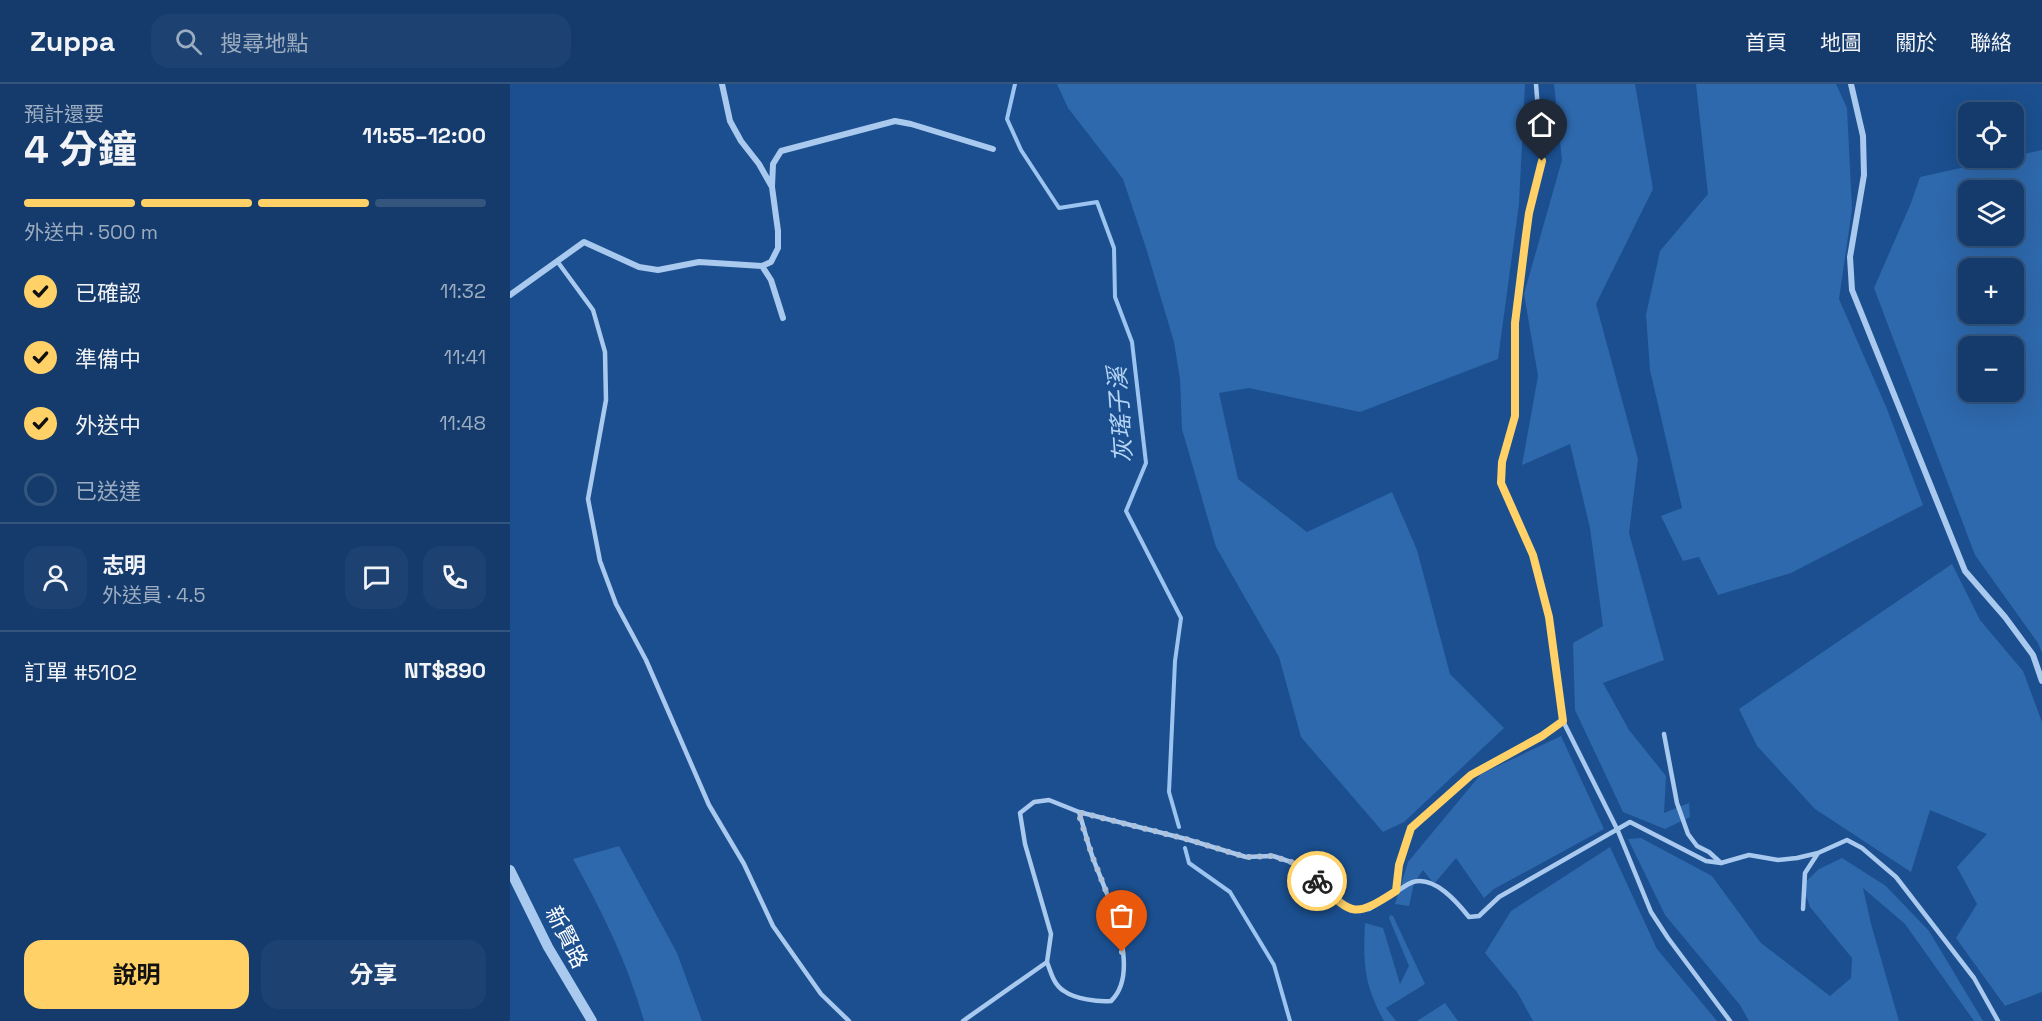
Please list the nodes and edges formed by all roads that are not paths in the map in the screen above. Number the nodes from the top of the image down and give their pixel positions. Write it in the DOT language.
graph roads {
  1 [pos="722,84"];
  2 [pos="1536,84"];
  3 [pos="1851,84"];
  4 [pos="993,149"];
  5 [pos="772,187"];
  6 [pos="557,261"];
  7 [pos="762,266"];
  8 [pos="510,295"];
  9 [pos="783,318"];
  10 [pos="2042,681"];
  11 [pos="1563,721"];
  12 [pos="1664,734"];
  13 [pos="1078,812"];
  14 [pos="1618,831"];
  15 [pos="1818,853"];
  16 [pos="1721,863"];
  17 [pos="510,870"];
  18 [pos="1396,891"];
  19 [pos="1803,909"];
  20 [pos="1047,962"];
  21 [pos="592,1021"];
  22 [pos="849,1021"];
  23 [pos="963,1021"];
  24 [pos="1730,1021"];
  25 [pos="1998,1021"];
  1 -- 5 [label="street"];
  2 -- 11 [label="lane"];
  3 -- 10 [label="street"];
  4 -- 5 [label="street"];
  5 -- 7 [label="street"];
  6 -- 7 [label="street"];
  6 -- 8 [label="street"];
  6 -- 22 [label="lane"];
  7 -- 9 [label="street"];
  11 -- 14 [label="lane"];
  11 -- 18 [label="lane"];
  12 -- 16 [label="lane"];
  13 -- 18 [label="lane"];
  13 -- 20 [label="lane"];
  13 -- 20 [label="lane"];
  14 -- 16 [label="lane"];
  14 -- 18 [label="lane"];
  14 -- 24 [label="lane"];
  15 -- 16 [label="lane"];
  15 -- 19 [label="lane"];
  15 -- 25 [label="lane"];
  17 -- 21 [label="street, 新賢路"];
  20 -- 23 [label="lane"];
}
